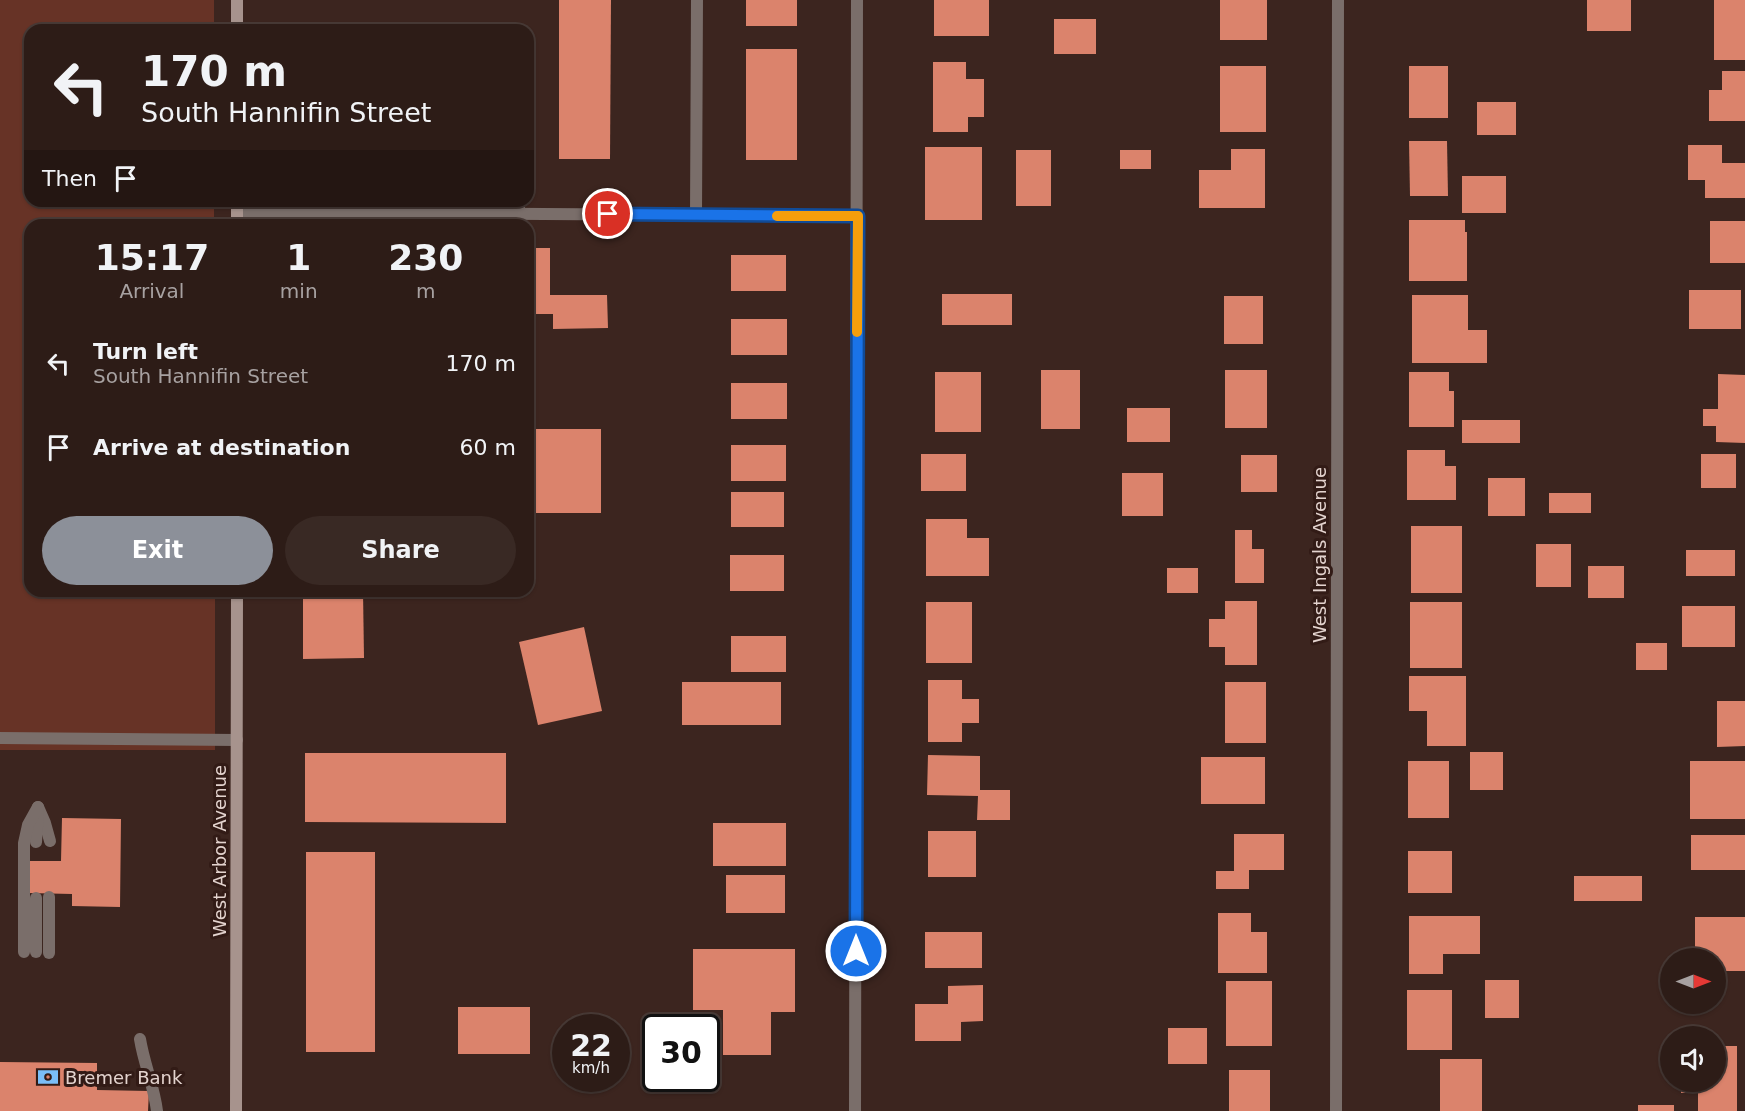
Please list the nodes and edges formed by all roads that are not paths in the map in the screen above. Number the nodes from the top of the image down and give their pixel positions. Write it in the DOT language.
graph roads {
  1 [pos="237,0"];
  2 [pos="697,0"];
  3 [pos="857,0"];
  4 [pos="1338,0"];
  5 [pos="237,24"];
  6 [pos="519,207"];
  7 [pos="696,215"];
  8 [pos="858,216"];
  9 [pos="237,597"];
  10 [pos="0,738"];
  11 [pos="237,741"];
  12 [pos="38,807"];
  13 [pos="50,841"];
  14 [pos="36,842"];
  15 [pos="49,897"];
  16 [pos="36,898"];
  17 [pos="49,952"];
  18 [pos="140,1039"];
  19 [pos="157,1111"];
  20 [pos="236,1111"];
  21 [pos="855,1111"];
  22 [pos="1336,1111"];
  1 -- 5 [label="main road"];
  2 -- 7 [label="street"];
  3 -- 8 [label="street"];
  4 -- 22 [label="street, West Ingals Avenue"];
  6 -- 7 [label="street"];
  7 -- 8 [label="street"];
  8 -- 21 [label="street"];
  9 -- 11 [label="main road, West Arbor Avenue"];
  10 -- 11 [label="street"];
  11 -- 20 [label="main road, West Arbor Avenue"];
  12 -- 13 [label="street"];
  12 -- 14 [label="street"];
  12 -- 16 [label="street"];
  15 -- 17 [label="street"];
  18 -- 19 [label="street"];
}
